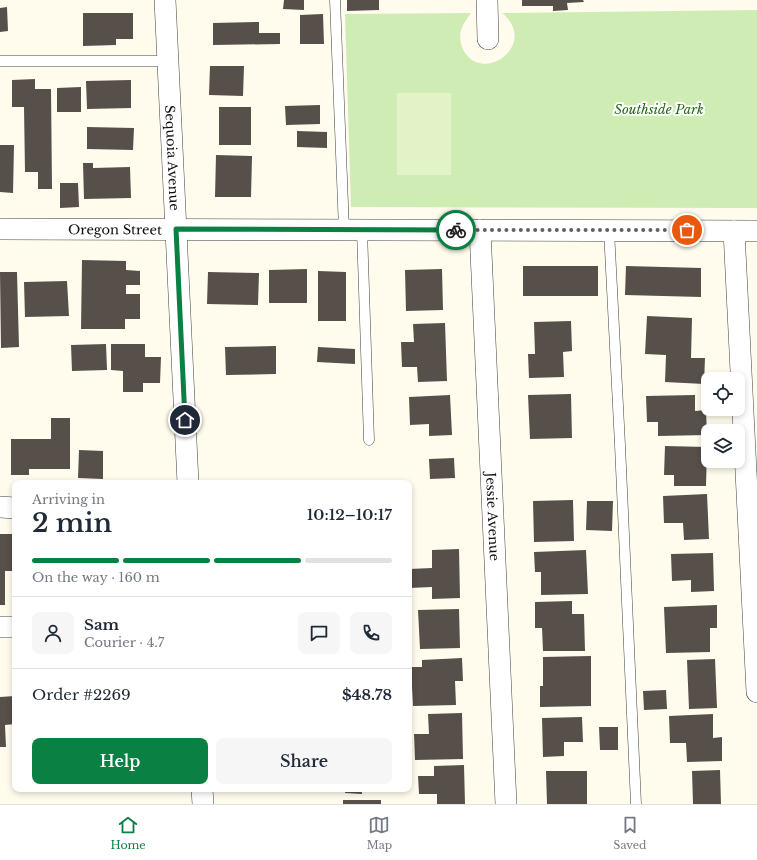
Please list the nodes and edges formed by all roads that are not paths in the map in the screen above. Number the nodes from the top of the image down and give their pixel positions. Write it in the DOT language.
graph roads {
  1 [pos="165,0"];
  2 [pos="335,0"];
  3 [pos="486,0"];
  4 [pos="488,39"];
  5 [pos="0,61"];
  6 [pos="168,61"];
  7 [pos="176,229"];
  8 [pos="0,230"];
  9 [pos="353,230"];
  10 [pos="480,230"];
  11 [pos="609,230"];
  12 [pos="734,230"];
  13 [pos="757,231"];
  14 [pos="369,440"];
  15 [pos="188,480"];
  16 [pos="0,508"];
  17 [pos="12,508"];
  18 [pos="0,627"];
  19 [pos="12,627"];
  20 [pos="757,692"];
  21 [pos="202,792"];
  22 [pos="203,804"];
  23 [pos="506,804"];
  24 [pos="636,804"];
  1 -- 6 [label="street, Sequoia Avenue"];
  2 -- 9 [label="lane"];
  3 -- 4 [label="street"];
  5 -- 6 [label="lane"];
  6 -- 7 [label="street, Sequoia Avenue"];
  7 -- 8 [label="street, Oregon Street"];
  7 -- 9 [label="street, Oregon Street"];
  7 -- 15 [label="street, Sequoia Avenue"];
  9 -- 10 [label="street, Oregon Street"];
  9 -- 14 [label="lane"];
  10 -- 11 [label="street, Oregon Street"];
  10 -- 23 [label="street, Jessie Avenue"];
  11 -- 12 [label="street, Oregon Street"];
  11 -- 24 [label="lane"];
  12 -- 13 [label="street, Oregon Street"];
  12 -- 20 [label="street"];
  16 -- 17 [label="street"];
  18 -- 19 [label="street"];
  21 -- 22 [label="street"];
}
